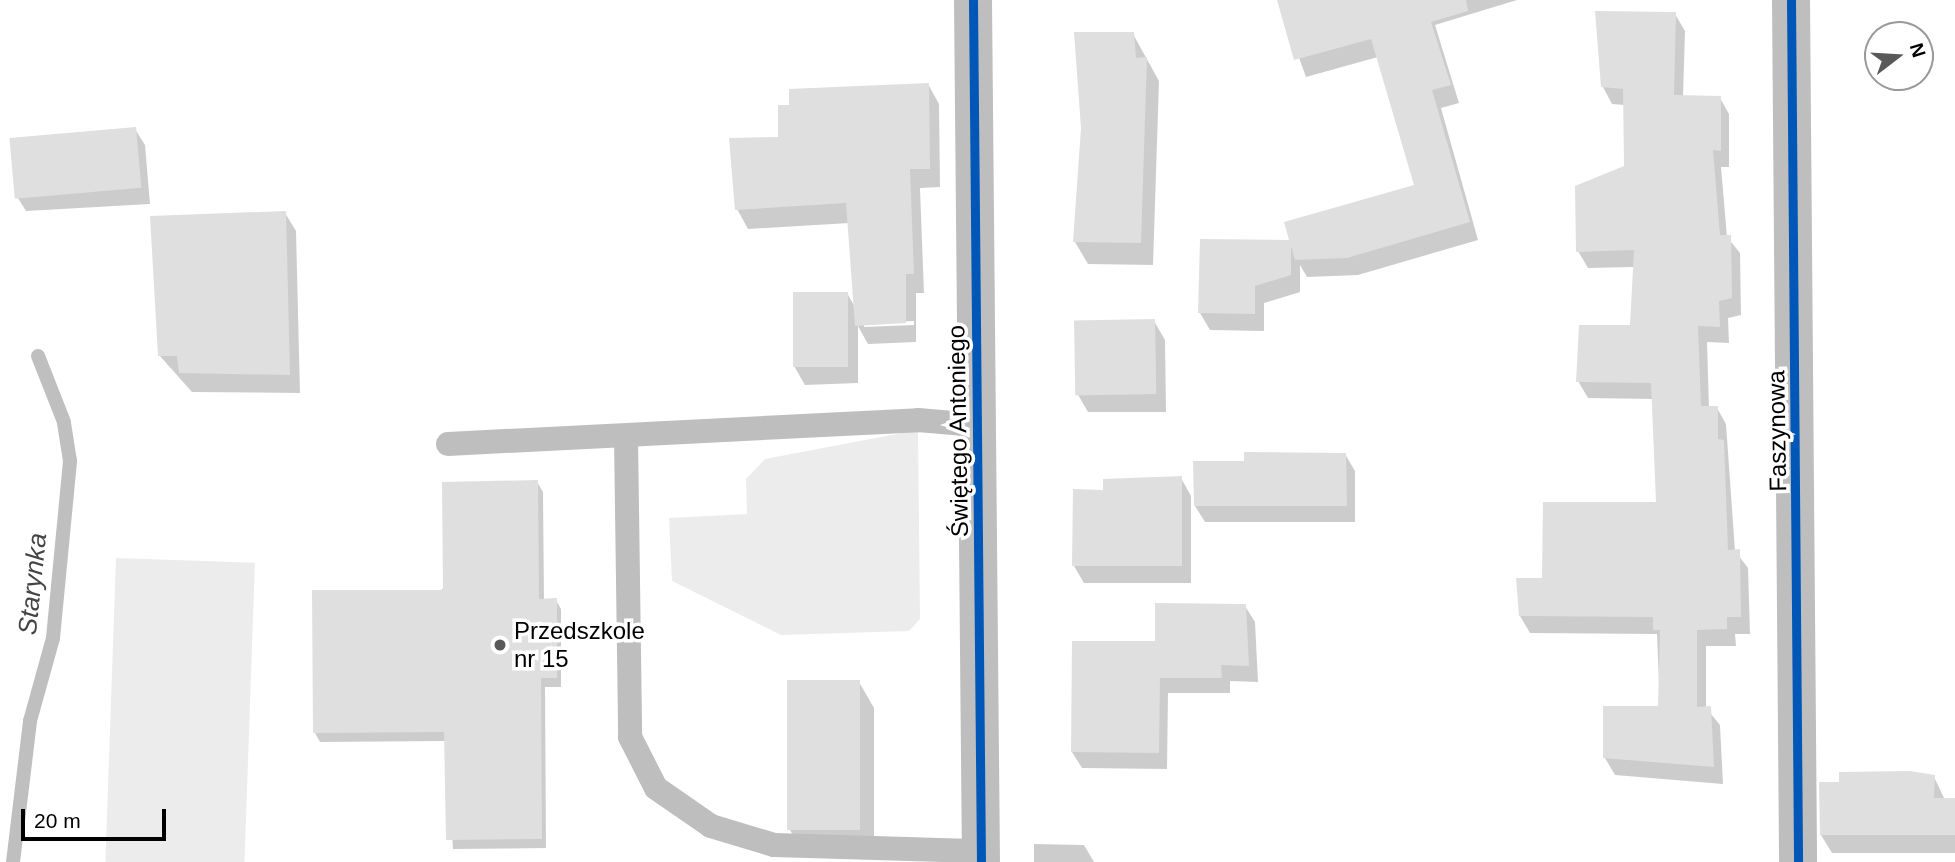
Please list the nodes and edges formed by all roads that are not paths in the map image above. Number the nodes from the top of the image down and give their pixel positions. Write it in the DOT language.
graph roads {
  1 [pos="973,0"];
  2 [pos="1791,0"];
  3 [pos="977,425"];
  4 [pos="626,437"];
  5 [pos="448,444"];
  6 [pos="981,856"];
  7 [pos="1798,862"];
  1 -- 3 [label="street, Świętego Antoniego"];
  2 -- 7 [label="street, Faszynowa"];
  3 -- 4 [label="lane"];
  3 -- 6 [label="street, Świętego Antoniego"];
  4 -- 5 [label="lane"];
  4 -- 6 [label="lane"];
}
